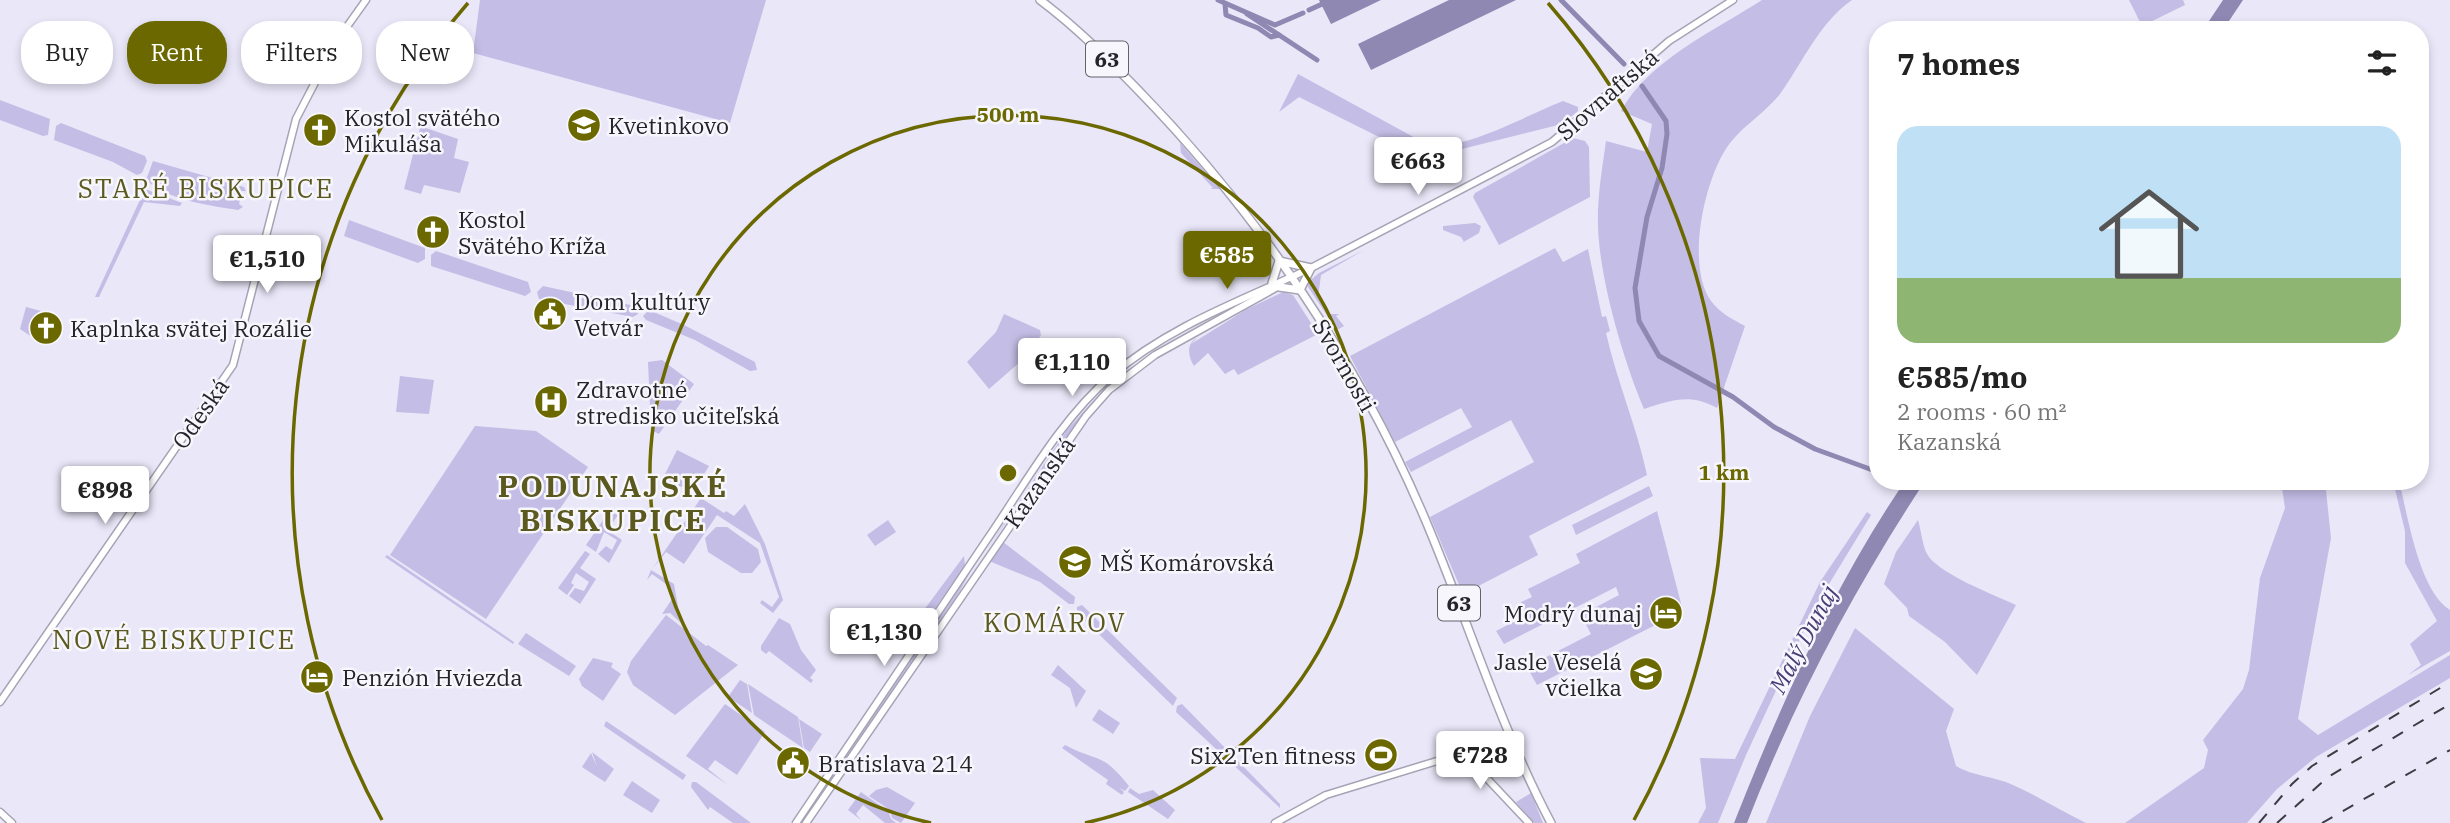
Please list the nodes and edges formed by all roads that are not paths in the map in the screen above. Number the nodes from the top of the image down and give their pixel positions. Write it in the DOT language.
graph roads {
  1 [pos="366,0"];
  2 [pos="1040,0"];
  3 [pos="1733,0"];
  4 [pos="1279,261"];
  5 [pos="1311,268"];
  6 [pos="1291,277"];
  7 [pos="1275,285"];
  8 [pos="1300,290"];
  9 [pos="0,702"];
  10 [pos="0,812"];
  11 [pos="808,822"];
  12 [pos="12,823"];
  13 [pos="796,823"];
  14 [pos="1275,823"];
  15 [pos="1529,823"];
  16 [pos="1549,823"];
  1 -- 9 [label="main road, Odeská"];
  2 -- 4 [label="main road, Svornosti / 63"];
  3 -- 5 [label="main road, Slovnaftská"];
  4 -- 5 [label="main road"];
  4 -- 6 [label="main road, Svornosti / 63"];
  4 -- 7 [label="main road"];
  5 -- 6 [label="main road, Slovnaftská"];
  5 -- 8 [label="main road"];
  6 -- 7 [label="main road, Kazanská"];
  6 -- 8 [label="main road, Svornosti / 63"];
  7 -- 8 [label="main road"];
  7 -- 11 [label="main road, Kazanská"];
  7 -- 13 [label="main road, Kazanská"];
  8 -- 16 [label="main road, Svornosti / 63"];
  10 -- 12 [label="main road"];
  14 -- 15 [label="main road"];
}
